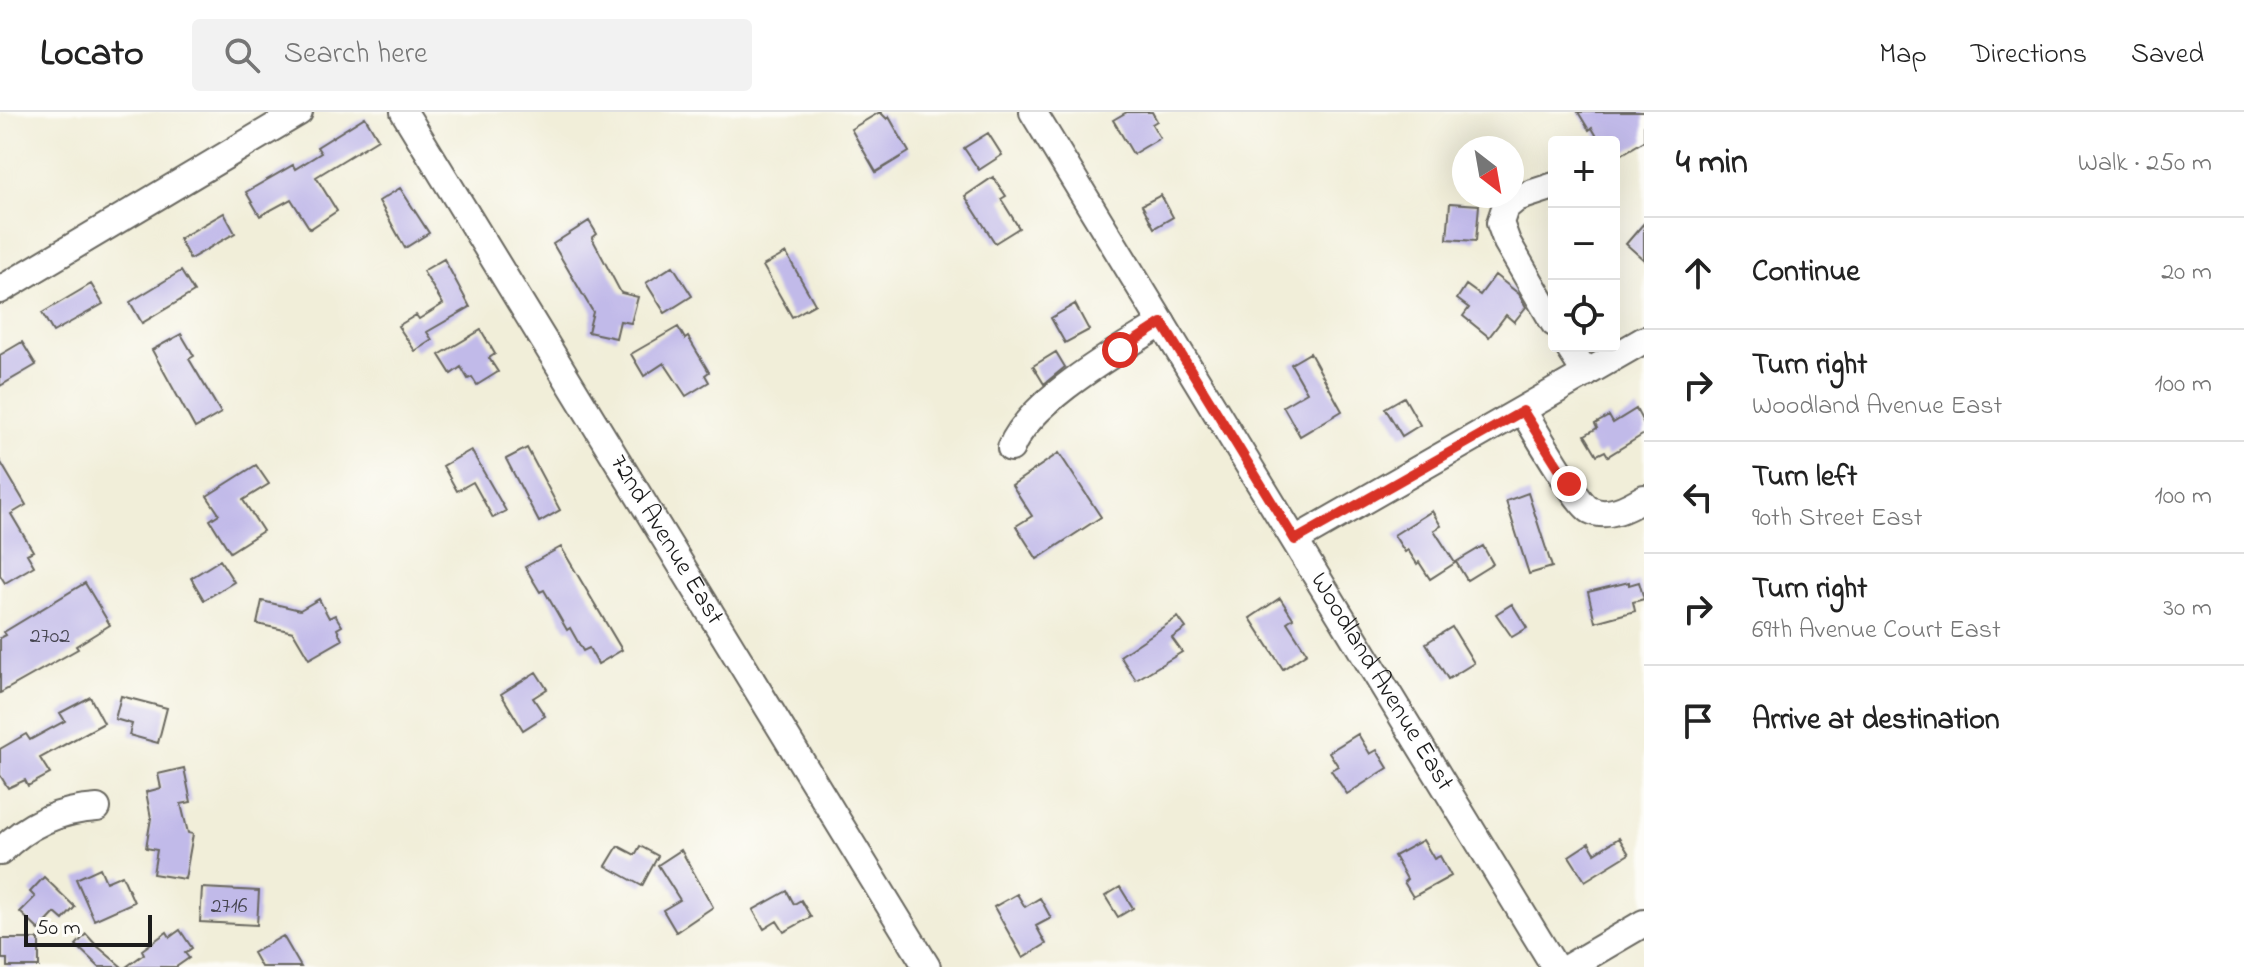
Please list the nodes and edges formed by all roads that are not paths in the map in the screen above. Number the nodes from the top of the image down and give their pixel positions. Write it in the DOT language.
graph roads {
  1 [pos="299,112"];
  2 [pos="404,112"];
  3 [pos="1033,112"];
  4 [pos="1548,188"];
  5 [pos="0,290"];
  6 [pos="1548,313"];
  7 [pos="1162,323"];
  8 [pos="1644,340"];
  9 [pos="1572,352"];
  10 [pos="1586,374"];
  11 [pos="1523,411"];
  12 [pos="1011,448"];
  13 [pos="1644,498"];
  14 [pos="1295,540"];
  15 [pos="97,808"];
  16 [pos="0,852"];
  17 [pos="1644,923"];
  18 [pos="927,967"];
  19 [pos="1555,967"];
  20 [pos="1569,967"];
  1 -- 5 [label="street"];
  2 -- 18 [label="street, 72nd Avenue East"];
  3 -- 7 [label="street, Woodland Avenue East"];
  4 -- 6 [label="street"];
  7 -- 12 [label="street"];
  7 -- 14 [label="street, Woodland Avenue East"];
  8 -- 10 [label="street"];
  9 -- 10 [label="street"];
  10 -- 11 [label="street"];
  11 -- 13 [label="street"];
  11 -- 14 [label="street"];
  14 -- 19 [label="street, Woodland Avenue East"];
  15 -- 16 [label="street"];
  17 -- 20 [label="street"];
}
